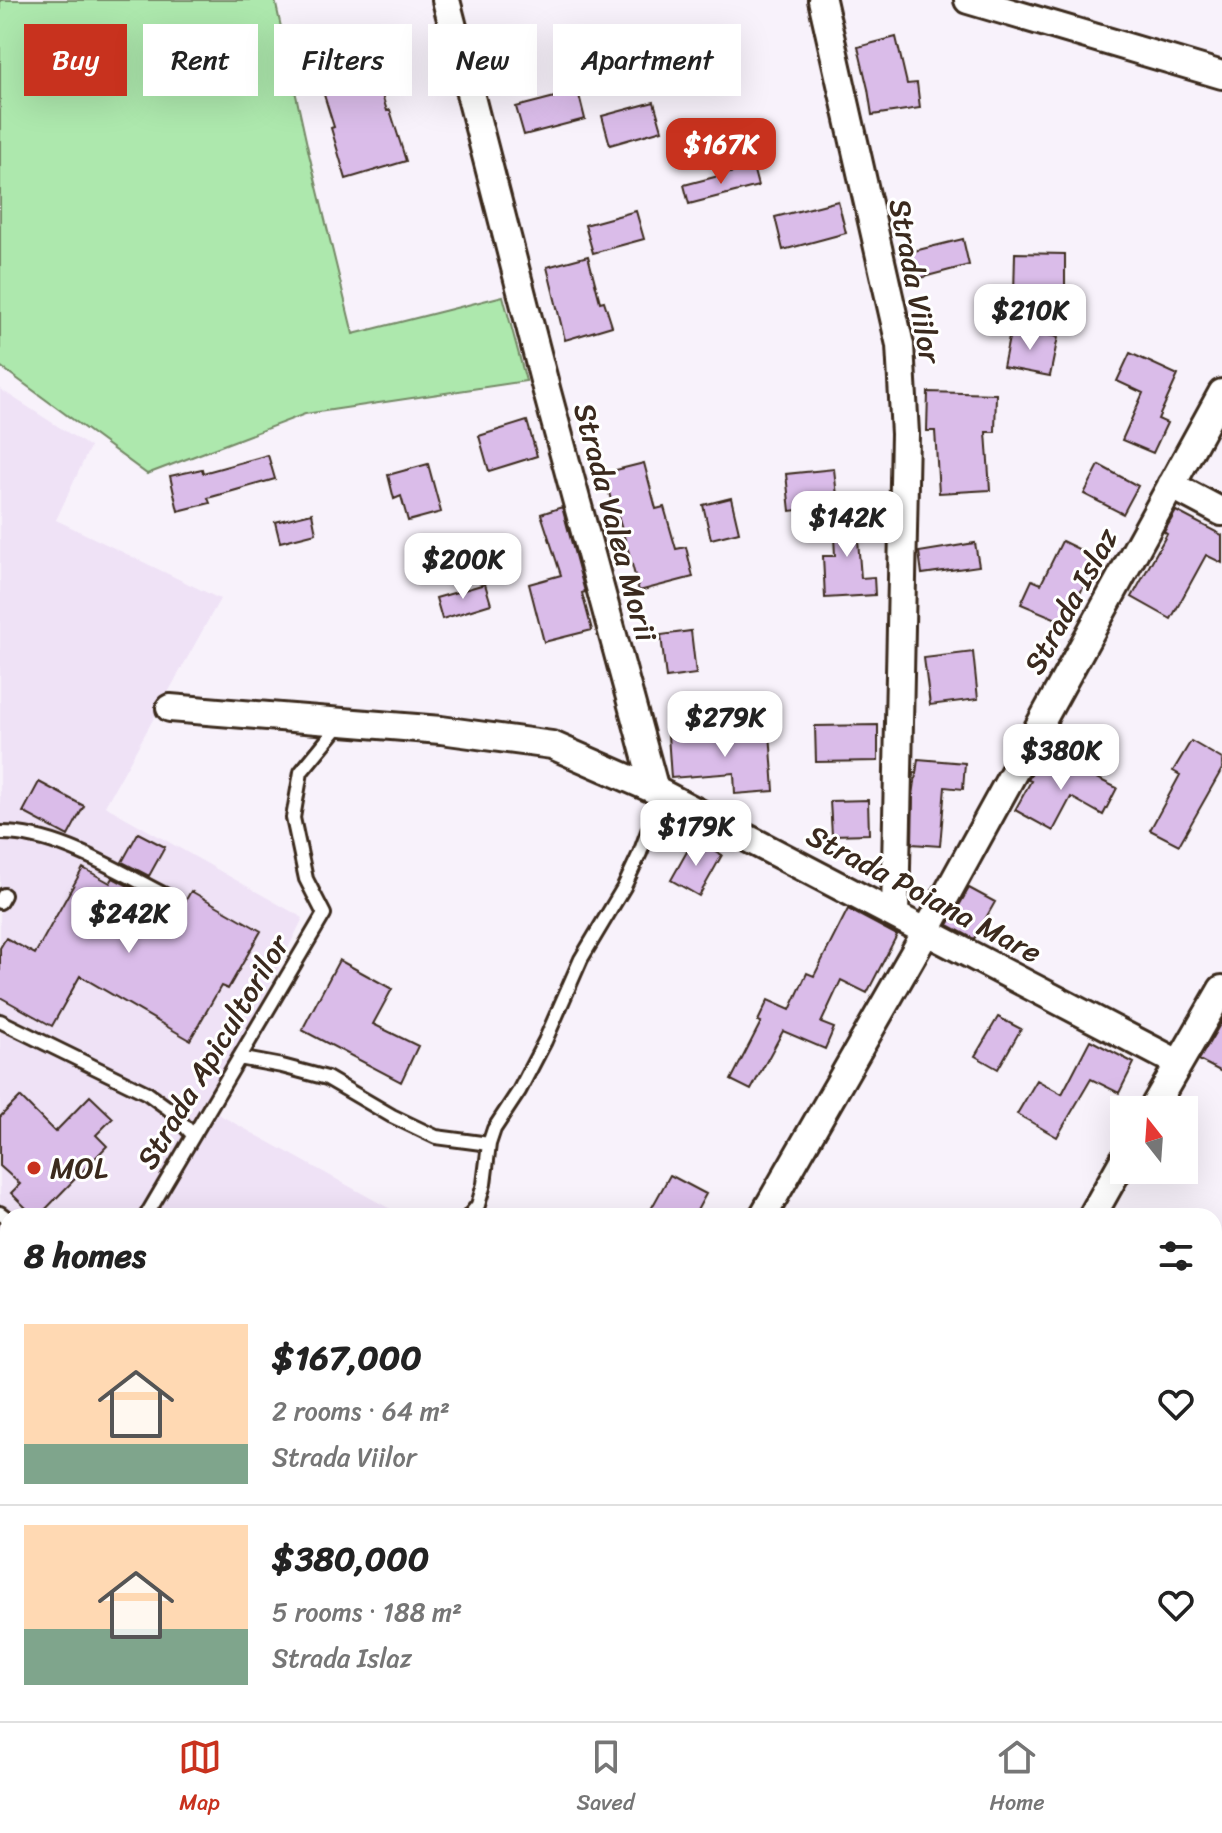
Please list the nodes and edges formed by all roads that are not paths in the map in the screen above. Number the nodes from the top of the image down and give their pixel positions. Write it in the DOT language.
graph roads {
  1 [pos="446,0"];
  2 [pos="822,0"];
  3 [pos="968,0"];
  4 [pos="1222,75"];
  5 [pos="1222,393"];
  6 [pos="1171,485"];
  7 [pos="1222,512"];
  8 [pos="170,708"];
  9 [pos="342,722"];
  10 [pos="655,790"];
  11 [pos="1,833"];
  12 [pos="169,897"];
  13 [pos="895,915"];
  14 [pos="926,932"];
  15 [pos="1222,989"];
  16 [pos="1,1023"];
  17 [pos="239,1058"];
  18 [pos="1178,1063"];
  19 [pos="1160,1096"];
  20 [pos="193,1135"];
  21 [pos="489,1144"];
  22 [pos="1110,1184"];
  23 [pos="151,1208"];
  24 [pos="476,1208"];
  25 [pos="768,1208"];
  26 [pos="1096,1208"];
  1 -- 10 [label="street, Strada Valea Morii"];
  2 -- 13 [label="street, Strada Viilor"];
  3 -- 4 [label="street"];
  5 -- 6 [label="street, Strada Islaz"];
  6 -- 7 [label="street"];
  6 -- 14 [label="street, Strada Islaz"];
  8 -- 9 [label="street, Strada Poiana Mare"];
  9 -- 10 [label="street, Strada Poiana Mare"];
  9 -- 17 [label="lane, Strada Apicultorilor"];
  10 -- 13 [label="street, Strada Poiana Mare"];
  10 -- 21 [label="lane, Strada Valea Morii"];
  11 -- 12 [label="lane"];
  13 -- 14 [label="street, Strada Poiana Mare"];
  14 -- 18 [label="street, Strada Poiana Mare"];
  14 -- 25 [label="street, Strada Islaz"];
  15 -- 18 [label="street"];
  16 -- 20 [label="lane"];
  17 -- 20 [label="lane, Strada Apicultorilor"];
  17 -- 21 [label="lane"];
  18 -- 19 [label="street"];
  20 -- 23 [label="lane, Strada Apicultorilor"];
  21 -- 24 [label="lane, Strada Valea Morii"];
  22 -- 26 [label="street"];
}
